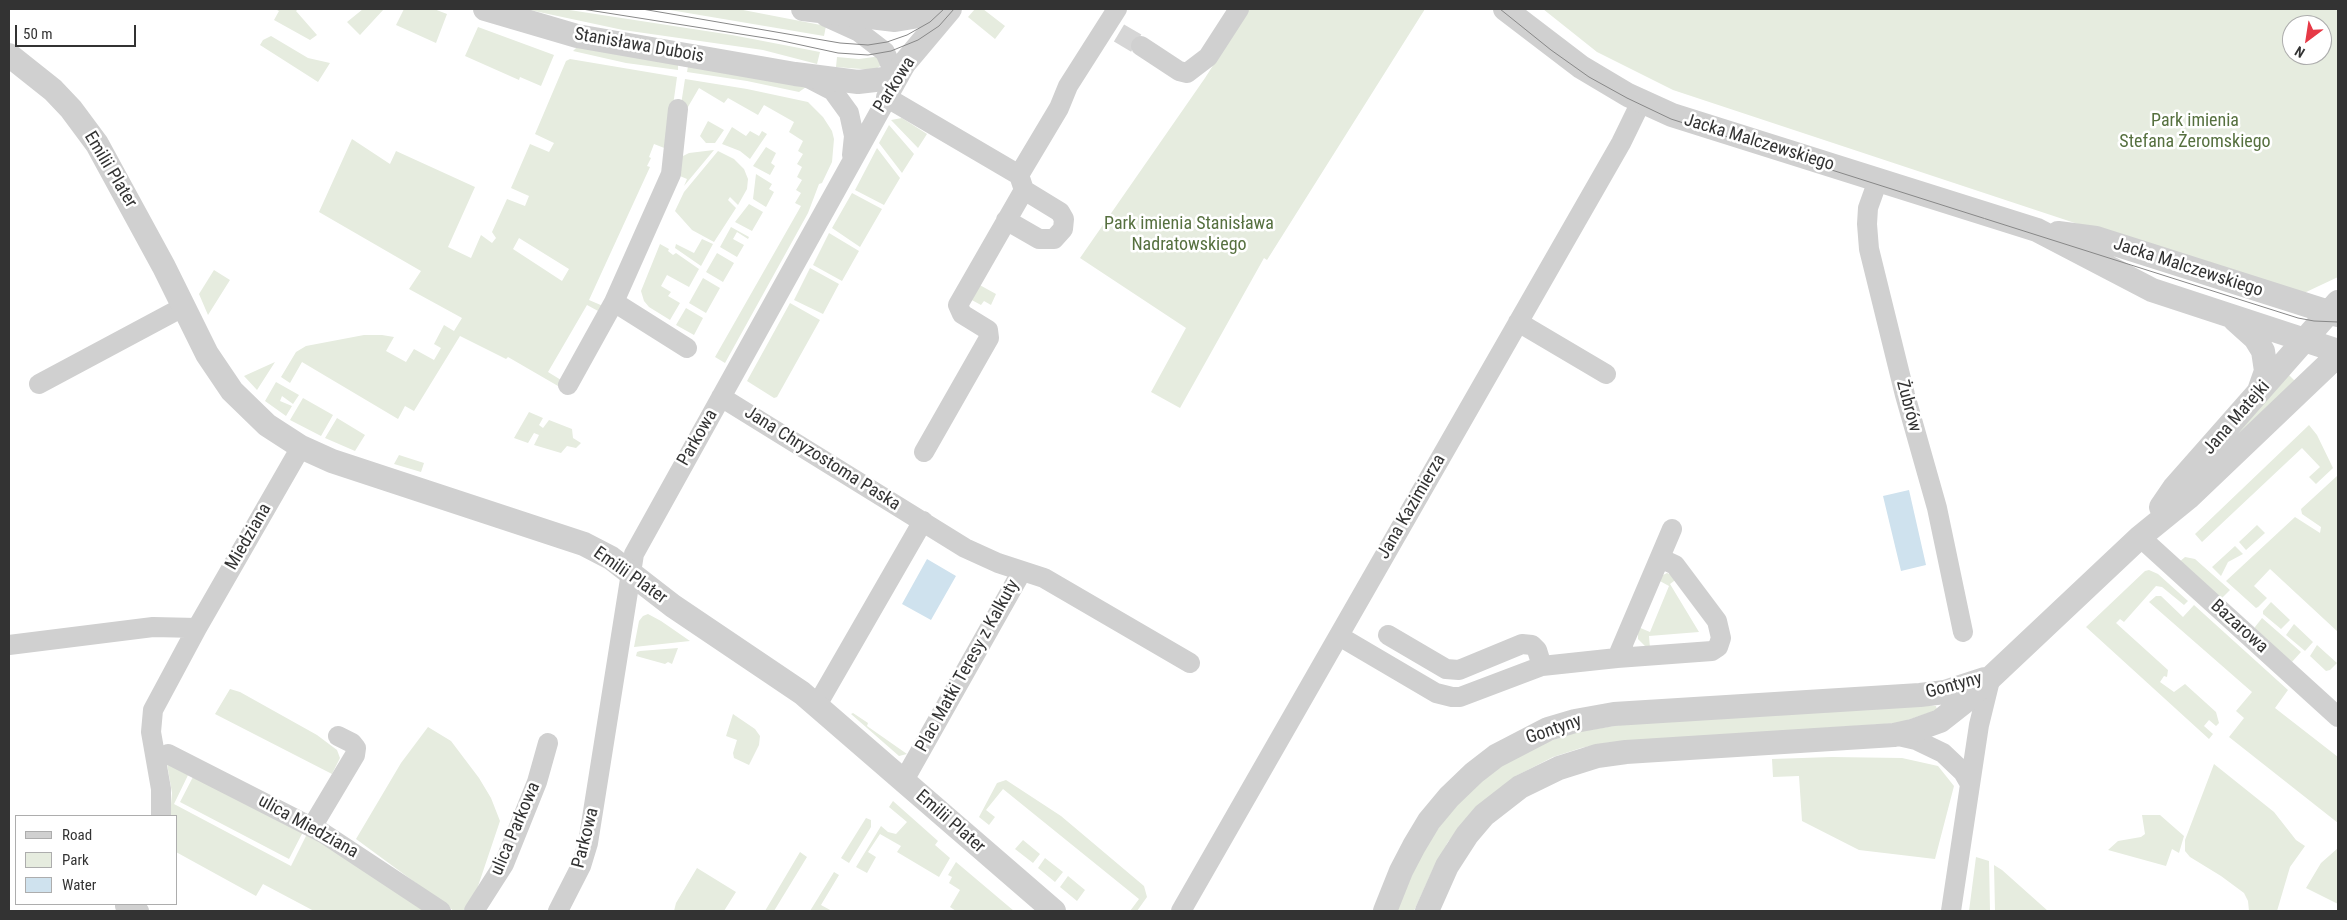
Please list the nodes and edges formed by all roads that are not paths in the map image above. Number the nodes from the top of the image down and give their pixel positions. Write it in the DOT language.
graph roads {
  1 [pos="485,9"];
  2 [pos="798,9"];
  3 [pos="803,9"];
  4 [pos="931,9"];
  5 [pos="950,9"];
  6 [pos="1117,9"];
  7 [pos="1239,9"];
  8 [pos="1505,9"];
  9 [pos="1140,46"];
  10 [pos="9,55"];
  11 [pos="912,56"];
  12 [pos="795,74"];
  13 [pos="892,74"];
  14 [pos="886,97"];
  15 [pos="1641,102"];
  16 [pos="678,110"];
  17 [pos="848,166"];
  18 [pos="1878,180"];
  19 [pos="1021,183"];
  20 [pos="1006,220"];
  21 [pos="2036,230"];
  22 [pos="614,302"];
  23 [pos="183,307"];
  24 [pos="2335,309"];
  25 [pos="2225,314"];
  26 [pos="1518,322"];
  27 [pos="2305,340"];
  28 [pos="686,348"];
  29 [pos="2338,353"];
  30 [pos="1606,374"];
  31 [pos="39,384"];
  32 [pos="568,385"];
  33 [pos="2258,393"];
  34 [pos="721,397"];
  35 [pos="301,447"];
  36 [pos="924,452"];
  37 [pos="923,521"];
  38 [pos="1672,529"];
  39 [pos="2140,537"];
  40 [pos="1660,558"];
  41 [pos="1022,571"];
  42 [pos="631,573"];
  43 [pos="197,628"];
  44 [pos="1963,632"];
  45 [pos="1339,636"];
  46 [pos="1388,636"];
  47 [pos="9,645"];
  48 [pos="1617,658"];
  49 [pos="1190,664"];
  50 [pos="1542,666"];
  51 [pos="1991,676"];
  52 [pos="817,705"];
  53 [pos="2338,717"];
  54 [pos="1894,735"];
  55 [pos="338,736"];
  56 [pos="548,742"];
  57 [pos="168,754"];
  58 [pos="903,782"];
  59 [pos="1970,784"];
  60 [pos="161,815"];
  61 [pos="312,828"];
  62 [pos="441,911"];
  63 [pos="474,911"];
  64 [pos="558,911"];
  65 [pos="1054,911"];
  66 [pos="1181,911"];
  67 [pos="1385,911"];
  68 [pos="1427,911"];
  69 [pos="1950,911"];
  1 -- 12 [label="street, Stanisława Dubois"];
  2 -- 13 [label="street"];
  3 -- 4 [label="street"];
  5 -- 11 [label="street, Parkowa"];
  6 -- 19 [label="street"];
  7 -- 9 [label="street"];
  8 -- 15 [label="street, Jacka Malczewskiego"];
  10 -- 23 [label="street, Emilii Plater"];
  11 -- 13 [label="street, Stanisława Dubois"];
  11 -- 14 [label="street, Parkowa"];
  12 -- 13 [label="street, Stanisława Dubois"];
  12 -- 17 [label="street, Stanisława Dubois"];
  13 -- 14 [label="street"];
  14 -- 17 [label="street, Parkowa"];
  14 -- 19 [label="street"];
  15 -- 18 [label="street, Jacka Malczewskiego"];
  15 -- 26 [label="street, Jana Kazimierza"];
  16 -- 22 [label="street"];
  17 -- 34 [label="street, Parkowa"];
  18 -- 21 [label="street, Jacka Malczewskiego"];
  18 -- 44 [label="street, Żubrów"];
  19 -- 20 [label="street"];
  19 -- 20 [label="street"];
  20 -- 36 [label="street"];
  21 -- 24 [label="street, Jacka Malczewskiego"];
  21 -- 25 [label="street, Jacka Malczewskiego"];
  22 -- 28 [label="street"];
  22 -- 32 [label="street"];
  23 -- 31 [label="street"];
  23 -- 35 [label="street, Emilii Plater"];
  24 -- 27 [label="street, Jana Matejki"];
  25 -- 27 [label="street, Jacka Malczewskiego"];
  25 -- 33 [label="street, Jacka Malczewskiego"];
  26 -- 30 [label="street"];
  26 -- 45 [label="street, Jana Kazimierza"];
  27 -- 29 [label="street, Jacka Malczewskiego"];
  27 -- 33 [label="street, Jana Matejki"];
  29 -- 39 [label="street, Jana Matejki"];
  33 -- 39 [label="street, Jana Matejki"];
  34 -- 37 [label="street, Jana Chryzostoma Paska"];
  34 -- 42 [label="street, Parkowa"];
  35 -- 42 [label="street, Emilii Plater"];
  35 -- 43 [label="street, Miedziana"];
  37 -- 41 [label="street, Plac Matki Teresy z Kalkuty"];
  37 -- 52 [label="street"];
  38 -- 40 [label="street"];
  39 -- 51 [label="street, Jana Matejki"];
  39 -- 53 [label="street, Bazarowa"];
  40 -- 48 [label="street"];
  40 -- 48 [label="street"];
  41 -- 49 [label="street"];
  41 -- 58 [label="street, Plac Matki Teresy z Kalkuty"];
  42 -- 52 [label="street, Emilii Plater"];
  42 -- 64 [label="street, Parkowa"];
  43 -- 47 [label="street"];
  43 -- 60 [label="street, Miedziana"];
  45 -- 50 [label="street"];
  45 -- 66 [label="street, Jana Kazimierza"];
  46 -- 50 [label="street"];
  48 -- 50 [label="street"];
  51 -- 54 [label="street, Gontyny"];
  51 -- 59 [label="street"];
  51 -- 67 [label="street, Gontyny"];
  52 -- 58 [label="street, Emilii Plater"];
  54 -- 59 [label="street"];
  54 -- 68 [label="street, Gontyny"];
  55 -- 61 [label="street"];
  56 -- 63 [label="street, ulica Parkowa"];
  57 -- 61 [label="street, ulica Miedziana"];
  58 -- 65 [label="street, Emilii Plater"];
  59 -- 69 [label="street"];
  61 -- 62 [label="street, ulica Miedziana"];
}
